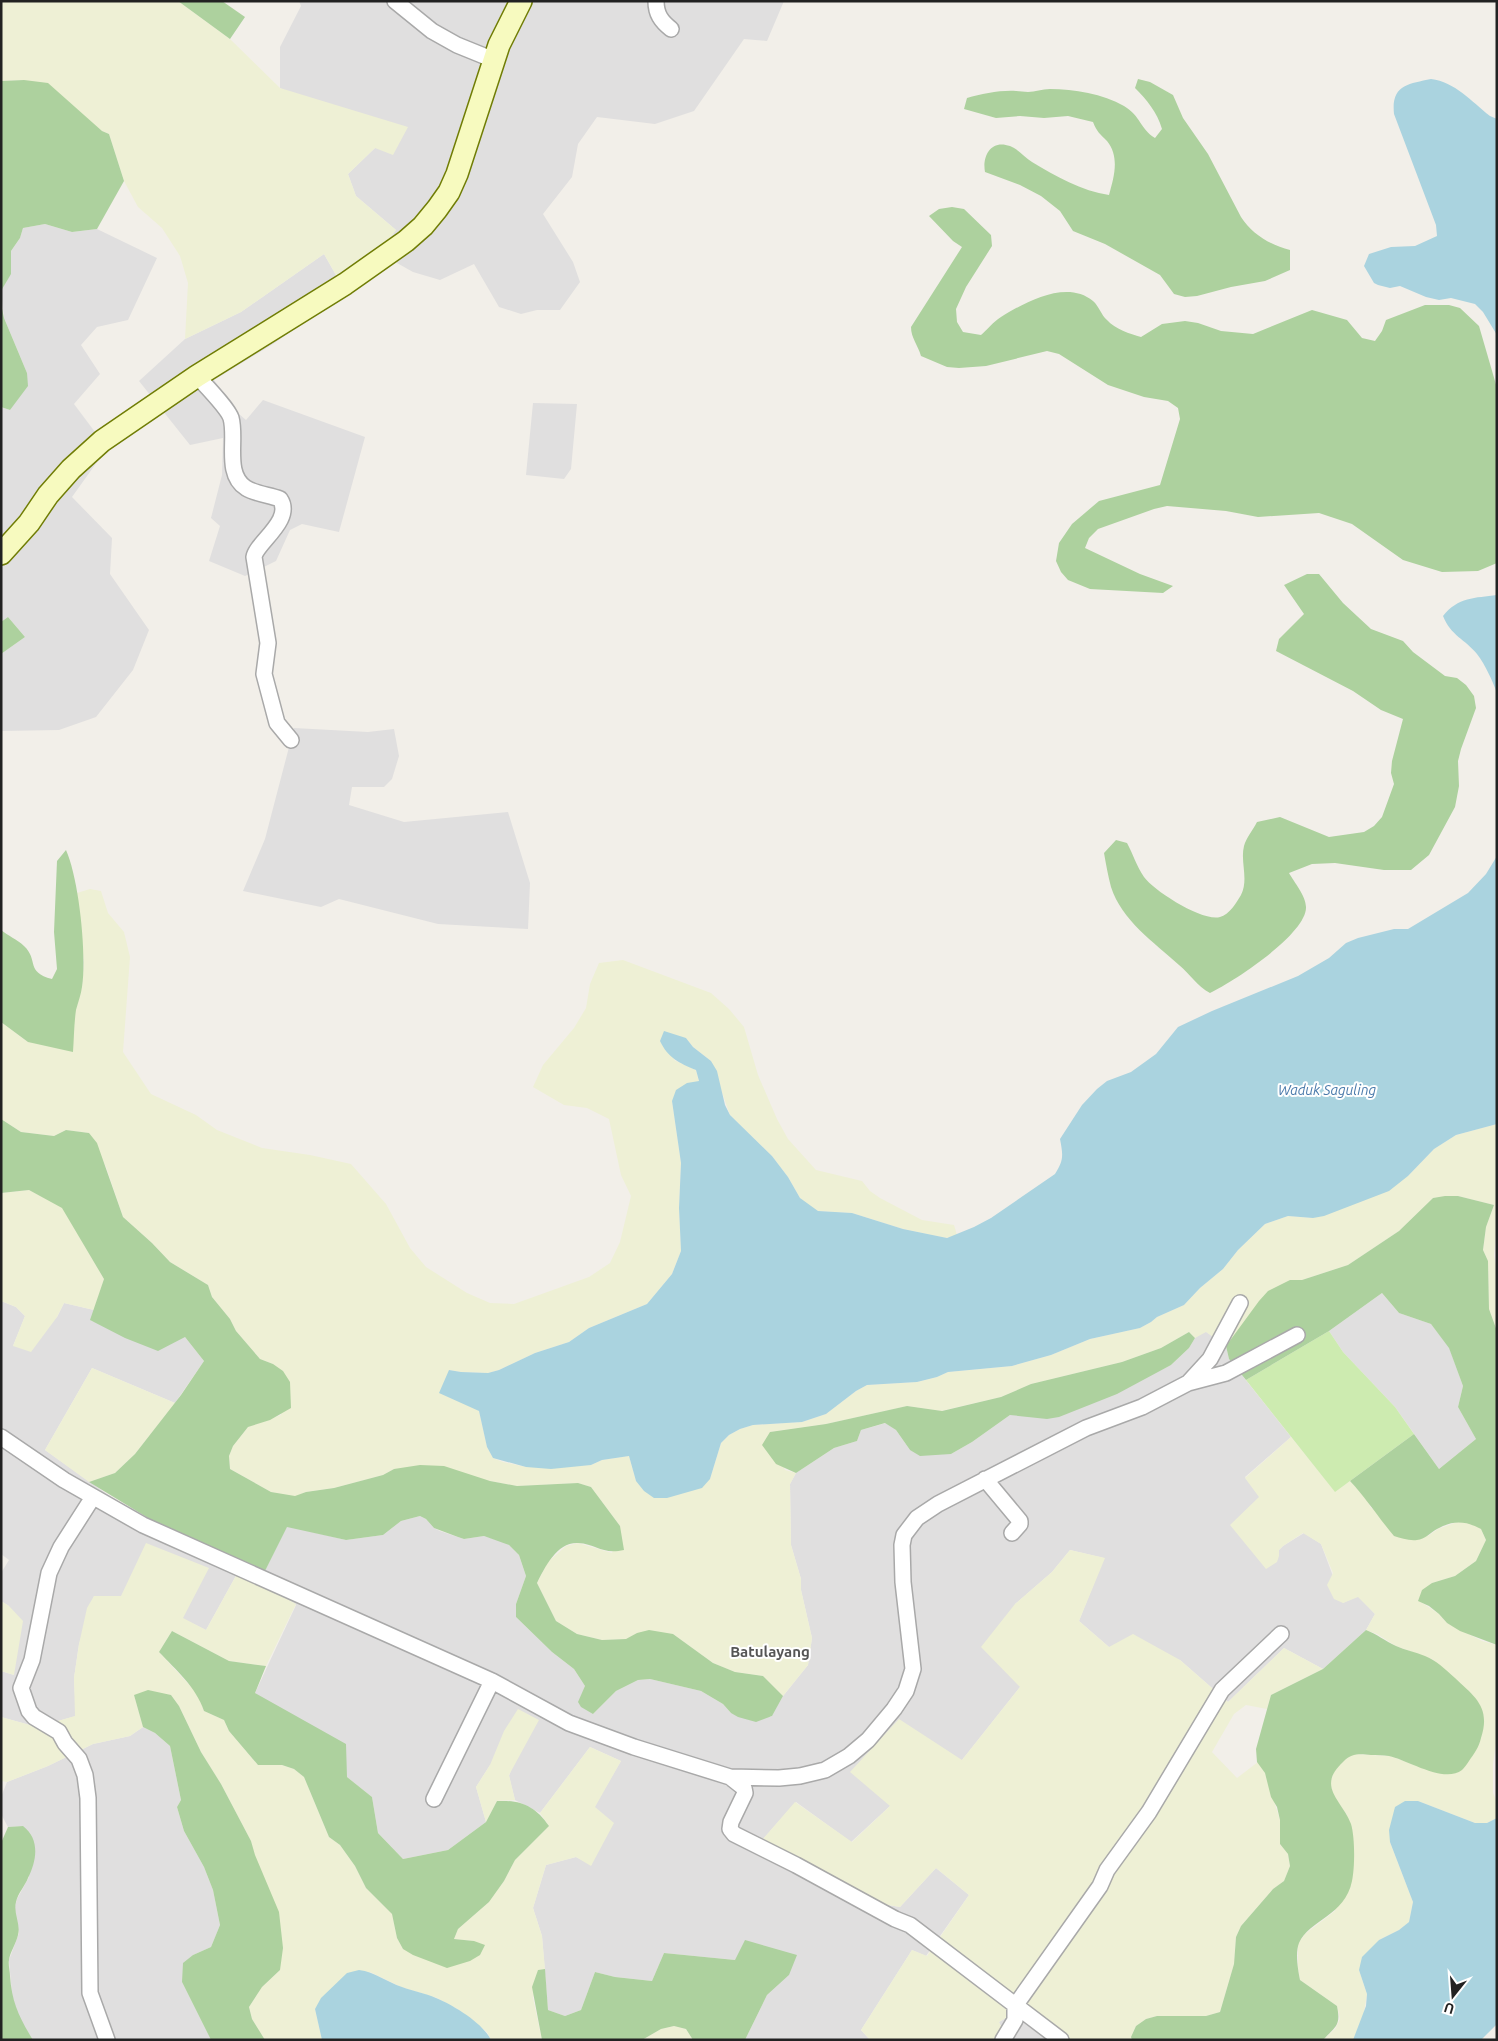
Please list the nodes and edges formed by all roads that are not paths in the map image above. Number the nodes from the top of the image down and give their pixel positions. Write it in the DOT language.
graph roads {
  1 [pos="395,1"];
  2 [pos="521,1"];
  3 [pos="656,1"];
  4 [pos="671,29"];
  5 [pos="494,60"];
  6 [pos="197,376"];
  7 [pos="1,554"];
  8 [pos="291,740"];
  9 [pos="1240,1303"];
  10 [pos="1297,1335"];
  11 [pos="1188,1382"];
  12 [pos="1,1436"];
  13 [pos="985,1479"];
  14 [pos="93,1497"];
  15 [pos="1012,1533"];
  16 [pos="1281,1634"];
  17 [pos="492,1681"];
  18 [pos="730,1776"];
  19 [pos="434,1800"];
  20 [pos="1015,2006"];
  21 [pos="107,2040"];
  22 [pos="1003,2040"];
  23 [pos="1061,2040"];
  1 -- 5 [label="street"];
  2 -- 5 [label="main road"];
  3 -- 4 [label="street"];
  5 -- 6 [label="main road"];
  6 -- 7 [label="main road"];
  6 -- 8 [label="street"];
  9 -- 11 [label="street"];
  10 -- 11 [label="street"];
  11 -- 13 [label="street"];
  12 -- 14 [label="street"];
  13 -- 15 [label="street"];
  13 -- 18 [label="street"];
  14 -- 17 [label="street"];
  14 -- 21 [label="street"];
  16 -- 20 [label="street"];
  17 -- 18 [label="street"];
  17 -- 19 [label="street"];
  18 -- 20 [label="street"];
  20 -- 22 [label="street"];
  20 -- 23 [label="street"];
}
